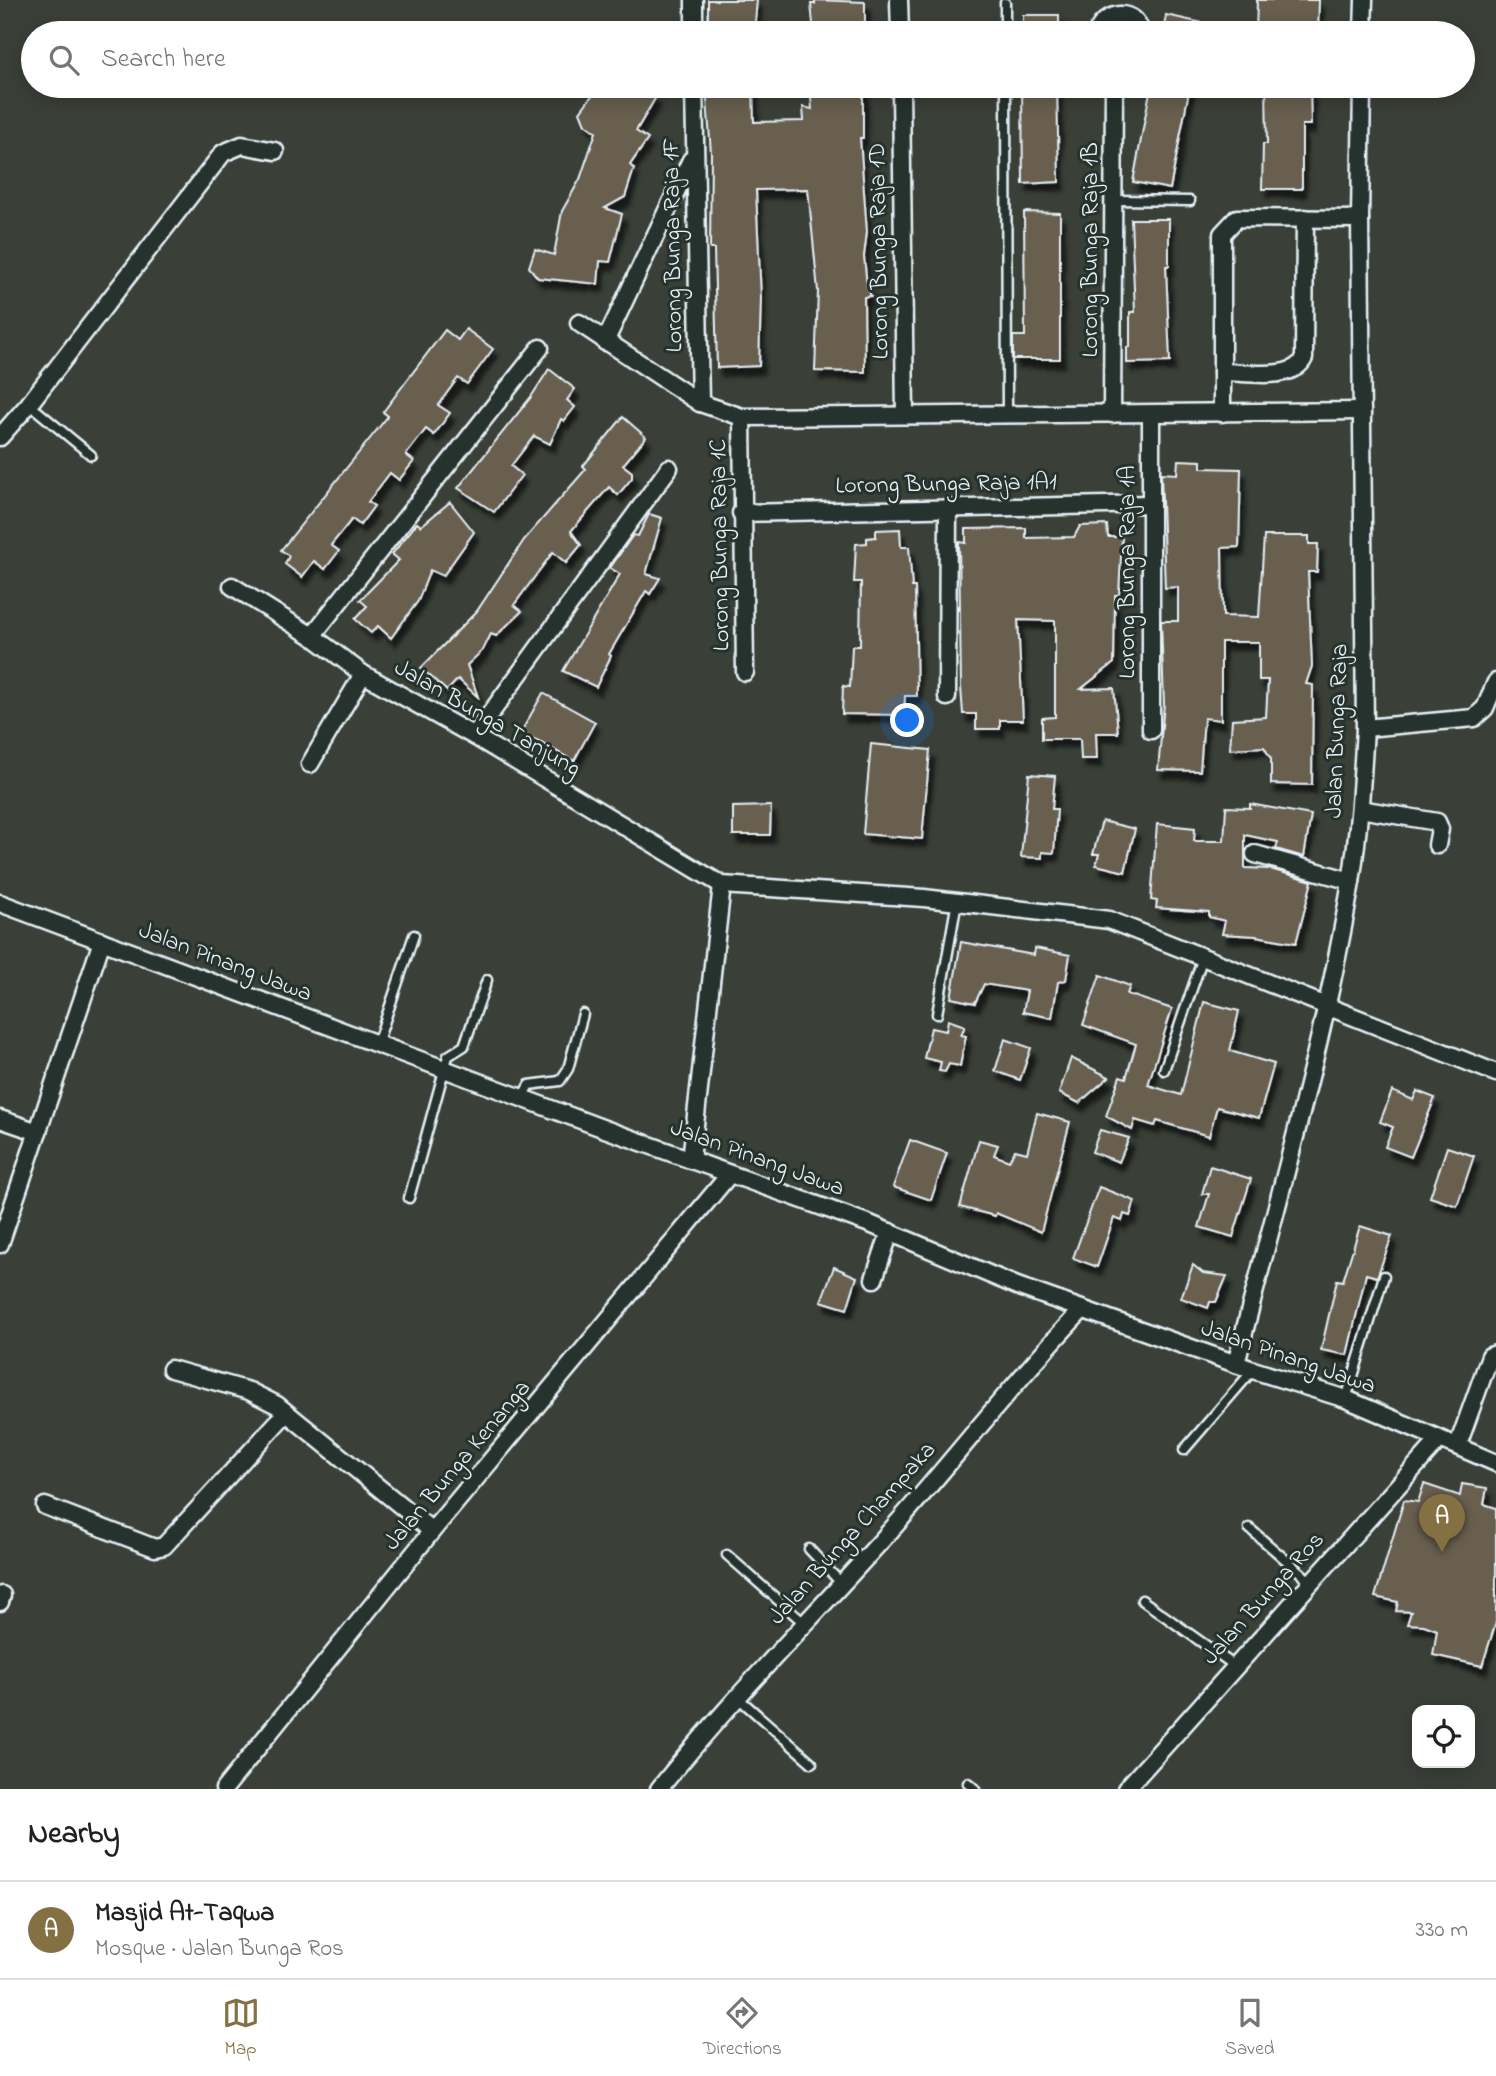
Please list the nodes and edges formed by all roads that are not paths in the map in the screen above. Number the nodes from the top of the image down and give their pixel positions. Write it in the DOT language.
graph roads {
  1 [pos="694,0"];
  2 [pos="899,0"];
  3 [pos="1364,0"];
  4 [pos="1005,3"];
  5 [pos="694,21"];
  6 [pos="900,21"];
  7 [pos="1005,21"];
  8 [pos="1102,21"];
  9 [pos="1134,21"];
  10 [pos="1363,21"];
  11 [pos="694,98"];
  12 [pos="901,98"];
  13 [pos="1006,98"];
  14 [pos="1114,98"];
  15 [pos="1362,98"];
  16 [pos="275,151"];
  17 [pos="694,155"];
  18 [pos="1116,200"];
  19 [pos="1190,201"];
  20 [pos="1305,218"];
  21 [pos="1360,219"];
  22 [pos="579,323"];
  23 [pos="605,342"];
  24 [pos="540,348"];
  25 [pos="1222,372"];
  26 [pos="700,403"];
  27 [pos="29,404"];
  28 [pos="1362,411"];
  29 [pos="1222,413"];
  30 [pos="1112,414"];
  31 [pos="1151,414"];
  32 [pos="905,415"];
  33 [pos="1007,416"];
  34 [pos="742,417"];
  35 [pos="0,436"];
  36 [pos="91,455"];
  37 [pos="669,468"];
  38 [pos="1151,504"];
  39 [pos="948,508"];
  40 [pos="741,513"];
  41 [pos="232,586"];
  42 [pos="312,636"];
  43 [pos="746,672"];
  44 [pos="363,674"];
  45 [pos="1496,682"];
  46 [pos="947,697"];
  47 [pos="1364,728"];
  48 [pos="1151,730"];
  49 [pos="474,736"];
  50 [pos="310,764"];
  51 [pos="1360,809"];
  52 [pos="1437,845"];
  53 [pos="1255,854"];
  54 [pos="1351,881"];
  55 [pos="722,885"];
  56 [pos="957,901"];
  57 [pos="0,903"];
  58 [pos="414,935"];
  59 [pos="102,941"];
  60 [pos="1203,957"];
  61 [pos="487,980"];
  62 [pos="1326,1004"];
  63 [pos="583,1014"];
  64 [pos="937,1014"];
  65 [pos="376,1044"];
  66 [pos="445,1070"];
  67 [pos="1164,1070"];
  68 [pos="1496,1073"];
  69 [pos="522,1097"];
  70 [pos="0,1119"];
  71 [pos="38,1132"];
  72 [pos="691,1160"];
  73 [pos="729,1175"];
  74 [pos="409,1198"];
  75 [pos="890,1232"];
  76 [pos="0,1244"];
  77 [pos="1384,1276"];
  78 [pos="874,1279"];
  79 [pos="1082,1310"];
  80 [pos="1496,1354"];
  81 [pos="1236,1364"];
  82 [pos="171,1368"];
  83 [pos="1253,1370"];
  84 [pos="1346,1399"];
  85 [pos="286,1413"];
  86 [pos="1438,1440"];
  87 [pos="1458,1445"];
  88 [pos="1184,1450"];
  89 [pos="1496,1463"];
  90 [pos="45,1506"];
  91 [pos="1249,1528"];
  92 [pos="432,1531"];
  93 [pos="809,1549"];
  94 [pos="727,1555"];
  95 [pos="1310,1581"];
  96 [pos="841,1583"];
  97 [pos="1142,1600"];
  98 [pos="804,1623"];
  99 [pos="1235,1666"];
  100 [pos="736,1696"];
  101 [pos="813,1763"];
  102 [pos="224,1789"];
  103 [pos="659,1789"];
  104 [pos="1126,1789"];
  1 -- 5 [label="street"];
  2 -- 6 [label="street"];
  3 -- 10 [label="street"];
  4 -- 7 [label="lane"];
  8 -- 9 [label="street"];
  11 -- 17 [label="street, Lorong Bunga Raja 1F"];
  12 -- 32 [label="street, Lorong Bunga Raja 1D"];
  13 -- 33 [label="lane"];
  14 -- 18 [label="street, Lorong Bunga Raja 1B"];
  15 -- 21 [label="street, Jalan Bunga Raja"];
  16 -- 27 [label="street"];
  17 -- 23 [label="street"];
  17 -- 26 [label="street, Lorong Bunga Raja 1F"];
  18 -- 19 [label="lane"];
  18 -- 30 [label="street, Lorong Bunga Raja 1B"];
  20 -- 21 [label="street"];
  20 -- 25 [label="street"];
  20 -- 25 [label="street"];
  21 -- 28 [label="street, Jalan Bunga Raja"];
  22 -- 23 [label="street"];
  23 -- 26 [label="street"];
  24 -- 42 [label="street"];
  25 -- 29 [label="street"];
  26 -- 34 [label="street"];
  27 -- 35 [label="street"];
  27 -- 36 [label="lane"];
  28 -- 29 [label="street"];
  28 -- 47 [label="street, Jalan Bunga Raja"];
  29 -- 31 [label="street"];
  30 -- 31 [label="street"];
  30 -- 33 [label="street"];
  31 -- 38 [label="street, Lorong Bunga Raja 1A"];
  32 -- 33 [label="street"];
  32 -- 34 [label="street"];
  34 -- 40 [label="street, Lorong Bunga Raja 1C"];
  37 -- 49 [label="street"];
  38 -- 39 [label="street, Lorong Bunga Raja 1A1"];
  38 -- 48 [label="street, Lorong Bunga Raja 1A"];
  39 -- 40 [label="street, Lorong Bunga Raja 1A1"];
  39 -- 46 [label="street"];
  40 -- 43 [label="street, Lorong Bunga Raja 1C"];
  41 -- 42 [label="street, Jalan Bunga Tanjung"];
  42 -- 44 [label="street, Jalan Bunga Tanjung"];
  44 -- 49 [label="street, Jalan Bunga Tanjung"];
  44 -- 50 [label="street"];
  45 -- 47 [label="street"];
  47 -- 51 [label="street, Jalan Bunga Raja"];
  49 -- 55 [label="street, Jalan Bunga Tanjung"];
  51 -- 52 [label="street"];
  51 -- 54 [label="street, Jalan Bunga Raja"];
  53 -- 54 [label="street"];
  54 -- 62 [label="street, Jalan Bunga Raja"];
  55 -- 56 [label="street"];
  55 -- 72 [label="street"];
  56 -- 60 [label="street"];
  56 -- 64 [label="lane"];
  57 -- 59 [label="street, Jalan Pinang Jawa"];
  58 -- 65 [label="lane"];
  59 -- 65 [label="street, Jalan Pinang Jawa"];
  59 -- 71 [label="street"];
  60 -- 62 [label="street"];
  60 -- 67 [label="lane"];
  61 -- 66 [label="lane"];
  62 -- 68 [label="street"];
  62 -- 81 [label="street, Jalan Bunga Raja"];
  63 -- 69 [label="lane"];
  65 -- 66 [label="street, Jalan Pinang Jawa"];
  66 -- 69 [label="street, Jalan Pinang Jawa"];
  66 -- 74 [label="lane"];
  69 -- 72 [label="street, Jalan Pinang Jawa"];
  70 -- 71 [label="street"];
  71 -- 76 [label="street"];
  72 -- 73 [label="street, Jalan Pinang Jawa"];
  73 -- 75 [label="street, Jalan Pinang Jawa"];
  73 -- 92 [label="street, Jalan Bunga Kenanga"];
  75 -- 78 [label="street"];
  75 -- 79 [label="street, Jalan Pinang Jawa"];
  77 -- 84 [label="lane"];
  79 -- 81 [label="street, Jalan Pinang Jawa"];
  79 -- 96 [label="street, Jalan Bunga Champaka"];
  80 -- 87 [label="street"];
  81 -- 83 [label="street, Jalan Pinang Jawa"];
  82 -- 85 [label="street"];
  83 -- 84 [label="street, Jalan Pinang Jawa"];
  83 -- 88 [label="lane"];
  84 -- 86 [label="street, Jalan Pinang Jawa"];
  85 -- 90 [label="street"];
  85 -- 92 [label="street"];
  86 -- 87 [label="street, Jalan Pinang Jawa"];
  86 -- 95 [label="street, Jalan Bunga Ros"];
  87 -- 89 [label="street, Jalan Pinang Jawa"];
  91 -- 95 [label="lane"];
  92 -- 102 [label="street, Jalan Bunga Kenanga"];
  93 -- 96 [label="lane"];
  94 -- 98 [label="lane"];
  95 -- 99 [label="street, Jalan Bunga Ros"];
  96 -- 98 [label="street, Jalan Bunga Champaka"];
  97 -- 99 [label="lane"];
  98 -- 100 [label="street, Jalan Bunga Champaka"];
  99 -- 104 [label="street, Jalan Bunga Ros"];
  100 -- 101 [label="lane"];
  100 -- 103 [label="street, Jalan Bunga Champaka"];
}
